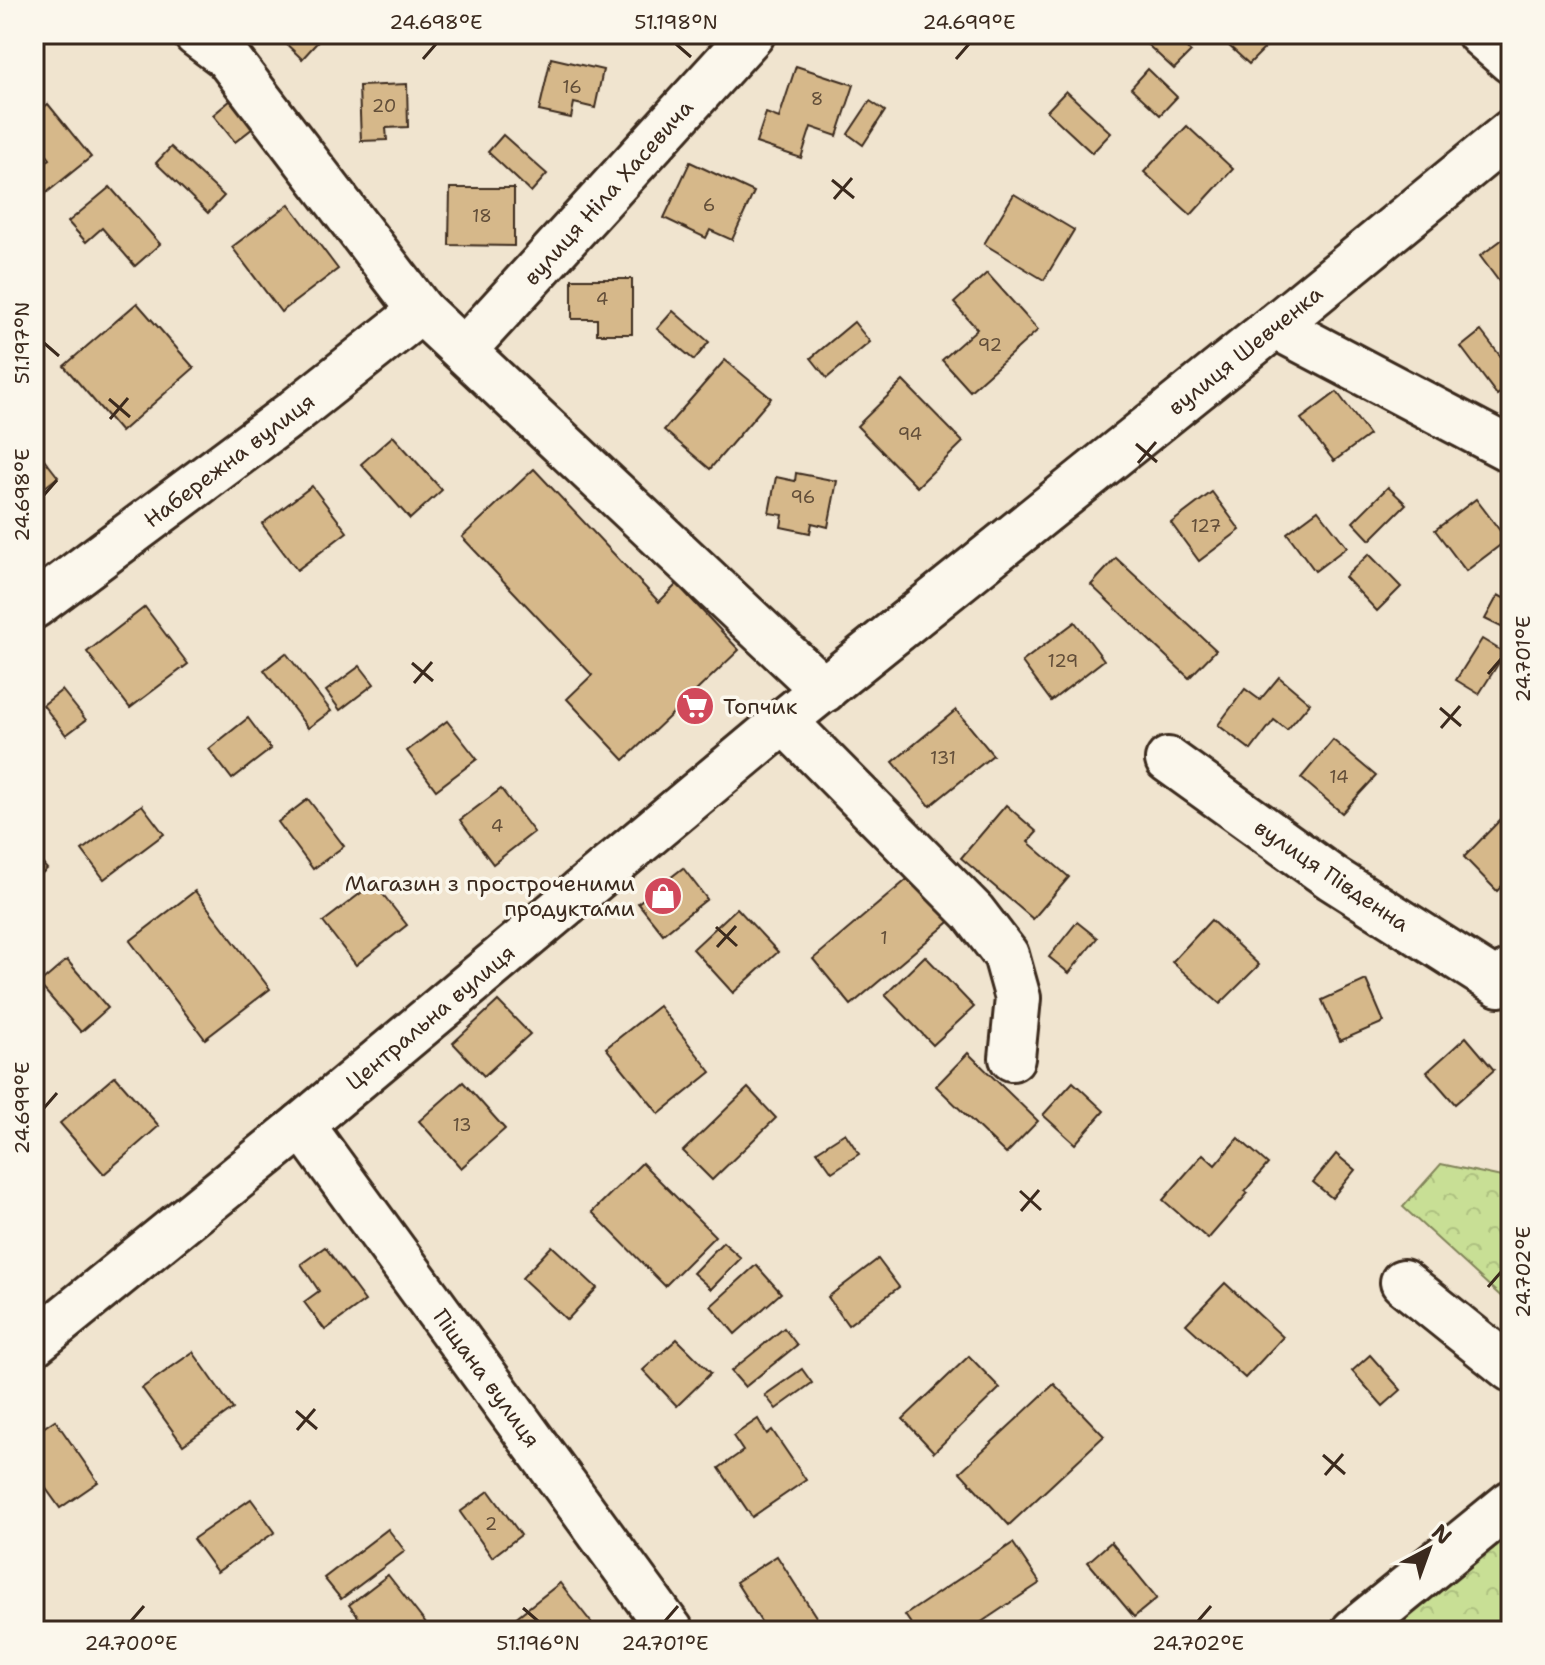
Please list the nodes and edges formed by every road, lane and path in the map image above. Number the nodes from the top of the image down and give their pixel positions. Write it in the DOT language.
graph roads {
  1 [pos="752,34"];
  2 [pos="1480,34"];
  3 [pos="224,42"];
  4 [pos="1511,61"];
  5 [pos="1511,132"];
  6 [pos="421,311"];
  7 [pos="1275,326"];
  8 [pos="464,350"];
  9 [pos="1511,450"];
  10 [pos="34,606"];
  11 [pos="824,690"];
  12 [pos="784,721"];
  13 [pos="1168,760"];
  14 [pos="1507,982"];
  15 [pos="1012,1058"];
  16 [pos="302,1125"];
  17 [pos="1403,1282"];
  18 [pos="34,1343"];
  19 [pos="1511,1369"];
  20 [pos="1511,1503"];
  21 [pos="671,1631"];
  22 [pos="1354,1631"];
  1 -- 8 [label="street, вулиця Ніла Хасевича"];
  2 -- 4 [label="street"];
  3 -- 6 [label="street"];
  5 -- 7 [label="street, вулиця Шевченка"];
  6 -- 8 [label="street"];
  6 -- 10 [label="street, Набережна вулиця"];
  7 -- 9 [label="street"];
  7 -- 11 [label="street, вулиця Шевченка"];
  8 -- 11 [label="street"];
  11 -- 12 [label="street, Центральна вулиця"];
  12 -- 15 [label="street"];
  12 -- 16 [label="street, Центральна вулиця"];
  13 -- 14 [label="street, вулиця Південна"];
  16 -- 18 [label="street, Центральна вулиця"];
  16 -- 21 [label="street, Піщана вулиця"];
  17 -- 19 [label="street"];
  20 -- 22 [label="street"];
}
